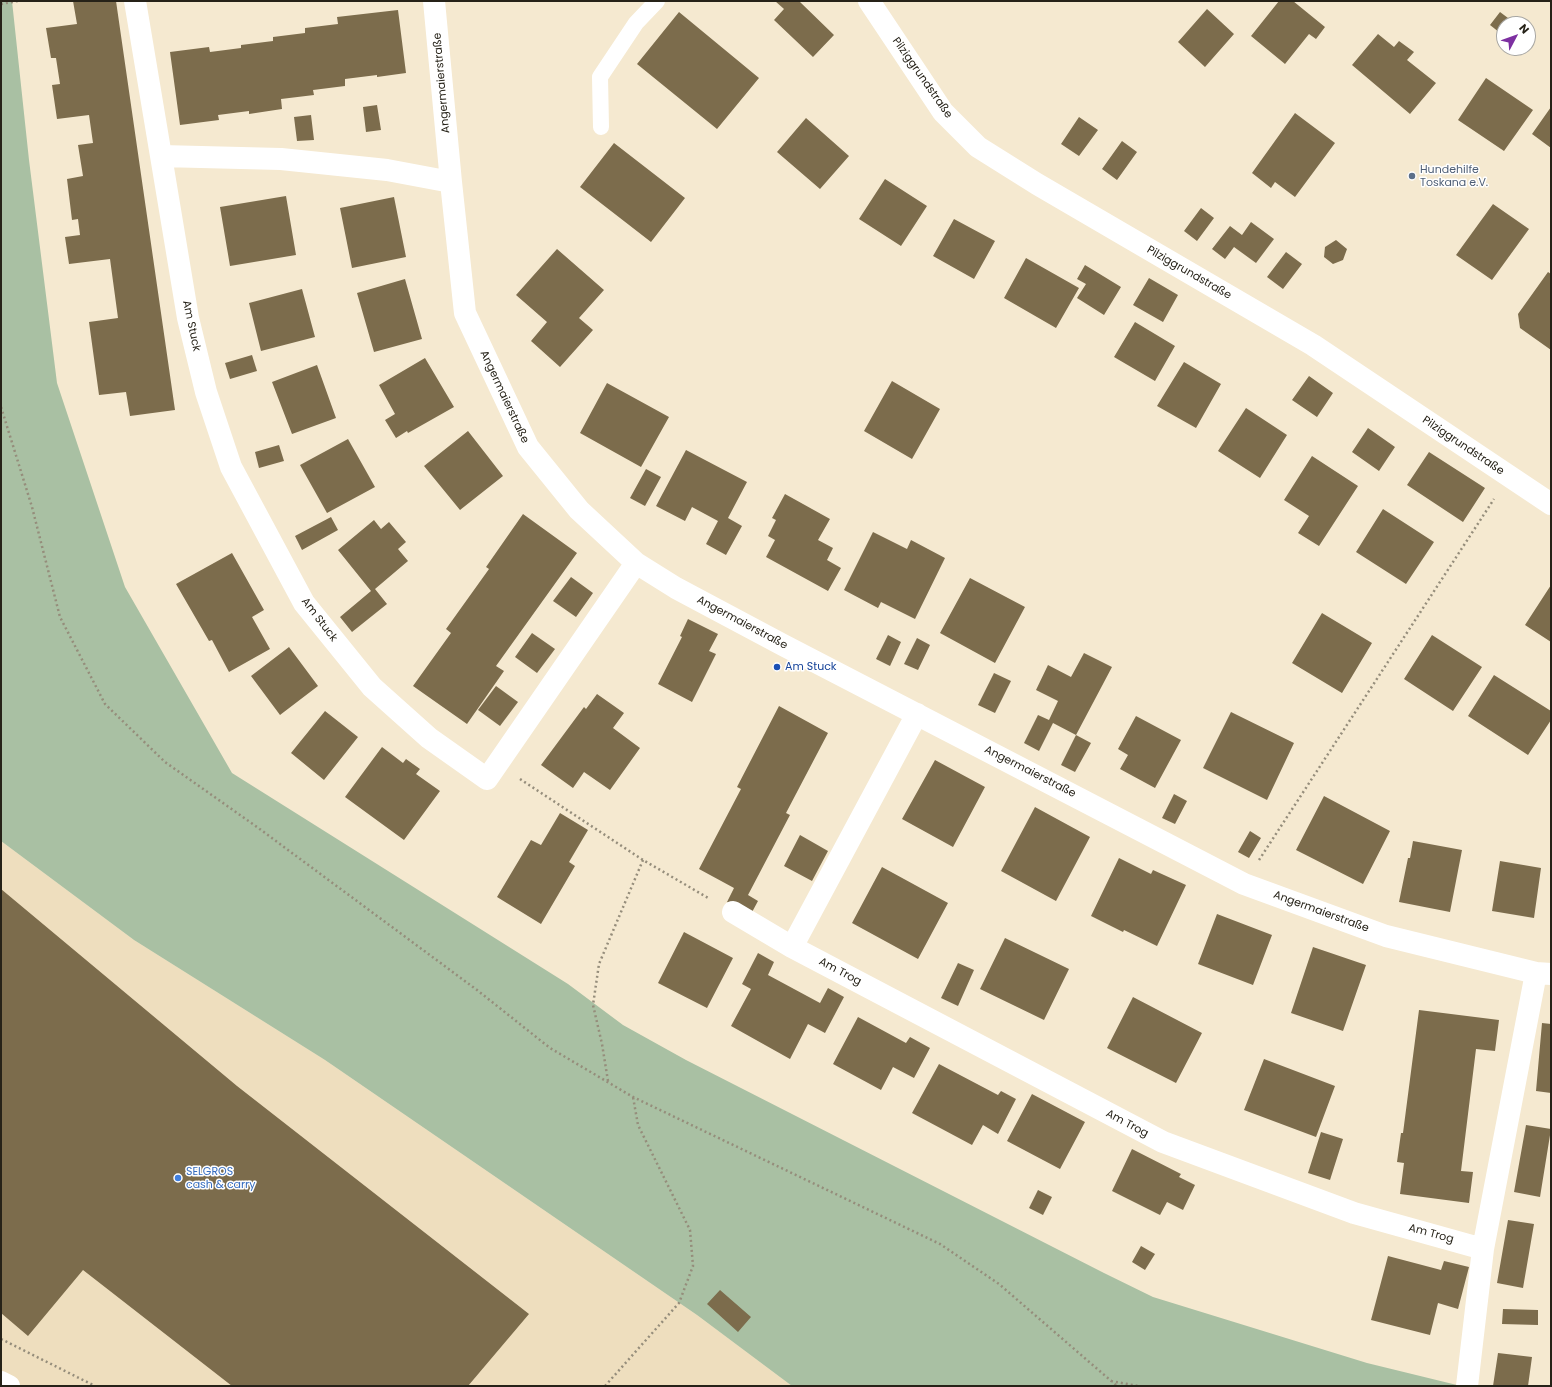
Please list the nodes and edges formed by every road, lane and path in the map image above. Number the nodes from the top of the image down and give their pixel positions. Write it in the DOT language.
graph roads {
  1 [pos="18,1"];
  2 [pos="135,1"];
  3 [pos="434,1"];
  4 [pos="657,1"];
  5 [pos="869,1"];
  6 [pos="1,4"];
  7 [pos="601,127"];
  8 [pos="161,156"];
  9 [pos="451,182"];
  10 [pos="1,407"];
  11 [pos="1508,476"];
  12 [pos="1551,504"];
  13 [pos="636,563"];
  14 [pos="917,714"];
  15 [pos="498,764"];
  16 [pos="643,860"];
  17 [pos="1244,884"];
  18 [pos="733,912"];
  19 [pos="792,947"];
  20 [pos="1543,974"];
  21 [pos="608,1081"];
  22 [pos="633,1097"];
  23 [pos="1483,1249"];
  24 [pos="1,1339"];
  25 [pos="1111,1381"];
  26 [pos="1,1382"];
  27 [pos="9,1386"];
  28 [pos="95,1386"];
  29 [pos="605,1386"];
  30 [pos="1117,1386"];
  31 [pos="1138,1386"];
  32 [pos="1467,1386"];
  1 -- 6 [label="path"];
  2 -- 8 [label="street, Am Stuck"];
  3 -- 9 [label="street, Angermaierstraße"];
  4 -- 7 [label="lane"];
  5 -- 11 [label="street, Pilziggrundstraße"];
  8 -- 9 [label="street"];
  8 -- 15 [label="street, Am Stuck"];
  9 -- 13 [label="street, Angermaierstraße"];
  10 -- 21 [label="path"];
  11 -- 12 [label="street, Pilziggrundstraße"];
  11 -- 17 [label="path"];
  13 -- 14 [label="street, Angermaierstraße"];
  13 -- 15 [label="street, Am Stuck"];
  14 -- 17 [label="street, Angermaierstraße"];
  14 -- 19 [label="street"];
  15 -- 16 [label="path"];
  16 -- 18 [label="path"];
  16 -- 21 [label="path"];
  17 -- 20 [label="street, Angermaierstraße"];
  18 -- 19 [label="street, Am Trog"];
  19 -- 23 [label="street, Am Trog"];
  20 -- 23 [label="street"];
  21 -- 22 [label="path"];
  22 -- 25 [label="path"];
  22 -- 29 [label="path"];
  23 -- 32 [label="street"];
  24 -- 28 [label="path"];
  25 -- 30 [label="path"];
  25 -- 31 [label="path"];
  26 -- 27 [label="street"];
}
